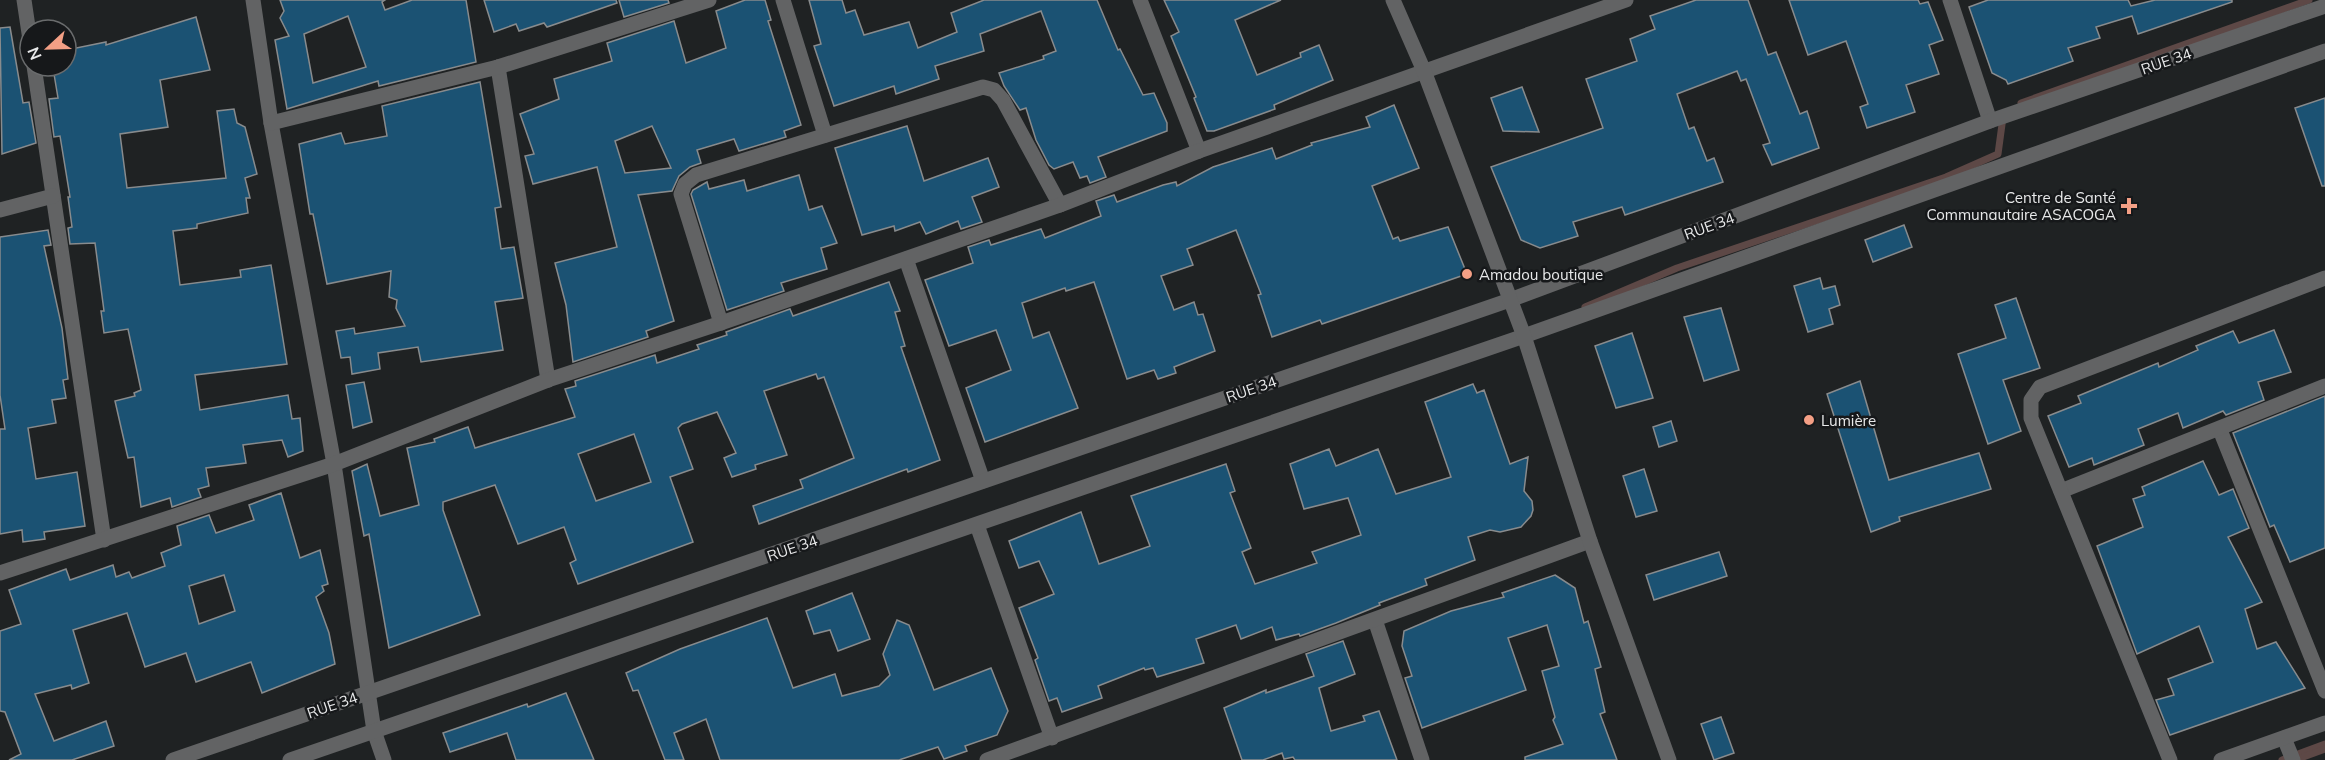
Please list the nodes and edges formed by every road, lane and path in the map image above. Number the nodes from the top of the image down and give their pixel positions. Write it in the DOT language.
graph roads {
  1 [pos="24,0"];
  2 [pos="253,0"];
  3 [pos="709,0"];
  4 [pos="783,0"];
  5 [pos="1140,0"];
  6 [pos="1393,0"];
  7 [pos="1626,0"];
  8 [pos="1950,0"];
  9 [pos="2325,6"];
  10 [pos="27,18"];
  11 [pos="2325,51"];
  12 [pos="498,67"];
  13 [pos="1424,71"];
  14 [pos="36,78"];
  15 [pos="1990,122"];
  16 [pos="271,123"];
  17 [pos="825,135"];
  18 [pos="1199,151"];
  19 [pos="53,195"];
  20 [pos="1060,205"];
  21 [pos="0,210"];
  22 [pos="906,258"];
  23 [pos="2325,278"];
  24 [pos="1510,300"];
  25 [pos="721,323"];
  26 [pos="1524,336"];
  27 [pos="548,380"];
  28 [pos="2325,386"];
  29 [pos="2220,430"];
  30 [pos="334,464"];
  31 [pos="983,481"];
  32 [pos="2061,491"];
  33 [pos="977,525"];
  34 [pos="104,540"];
  35 [pos="1590,541"];
  36 [pos="0,573"];
  37 [pos="1375,620"];
  38 [pos="2325,691"];
  39 [pos="368,692"];
  40 [pos="2325,723"];
  41 [pos="374,731"];
  42 [pos="1052,738"];
  43 [pos="2289,750"];
  44 [pos="173,760"];
  45 [pos="290,760"];
  46 [pos="384,760"];
  47 [pos="987,760"];
  48 [pos="1422,760"];
  49 [pos="1668,760"];
  50 [pos="2170,760"];
  51 [pos="2220,760"];
  1 -- 10 [label="street"];
  2 -- 16 [label="street"];
  3 -- 12 [label="street"];
  4 -- 17 [label="street"];
  5 -- 18 [label="street"];
  6 -- 13 [label="street"];
  7 -- 13 [label="street"];
  8 -- 15 [label="street"];
  9 -- 15 [label="street, RUE 34"];
  11 -- 26 [label="street"];
  12 -- 16 [label="street"];
  12 -- 27 [label="street"];
  13 -- 18 [label="street"];
  13 -- 24 [label="street"];
  14 -- 19 [label="street"];
  15 -- 24 [label="street, RUE 34"];
  16 -- 30 [label="street"];
  17 -- 20 [label="street"];
  17 -- 25 [label="street"];
  18 -- 20 [label="street"];
  19 -- 21 [label="street"];
  19 -- 34 [label="street"];
  20 -- 22 [label="street"];
  22 -- 25 [label="street"];
  22 -- 31 [label="street"];
  23 -- 32 [label="street"];
  24 -- 26 [label="street"];
  24 -- 31 [label="street, RUE 34"];
  25 -- 27 [label="street"];
  26 -- 33 [label="street"];
  26 -- 35 [label="street"];
  27 -- 30 [label="street"];
  28 -- 29 [label="street"];
  29 -- 32 [label="street"];
  29 -- 38 [label="street"];
  30 -- 34 [label="street"];
  30 -- 39 [label="street"];
  31 -- 39 [label="street, RUE 34"];
  32 -- 50 [label="street"];
  33 -- 41 [label="street"];
  33 -- 42 [label="street"];
  34 -- 36 [label="street"];
  35 -- 37 [label="street"];
  35 -- 49 [label="street"];
  37 -- 42 [label="street"];
  37 -- 48 [label="street"];
  39 -- 41 [label="street"];
  39 -- 44 [label="street, RUE 34"];
  40 -- 43 [label="street"];
  41 -- 45 [label="street"];
  41 -- 46 [label="street"];
  42 -- 47 [label="street"];
  43 -- 51 [label="street"];
}
